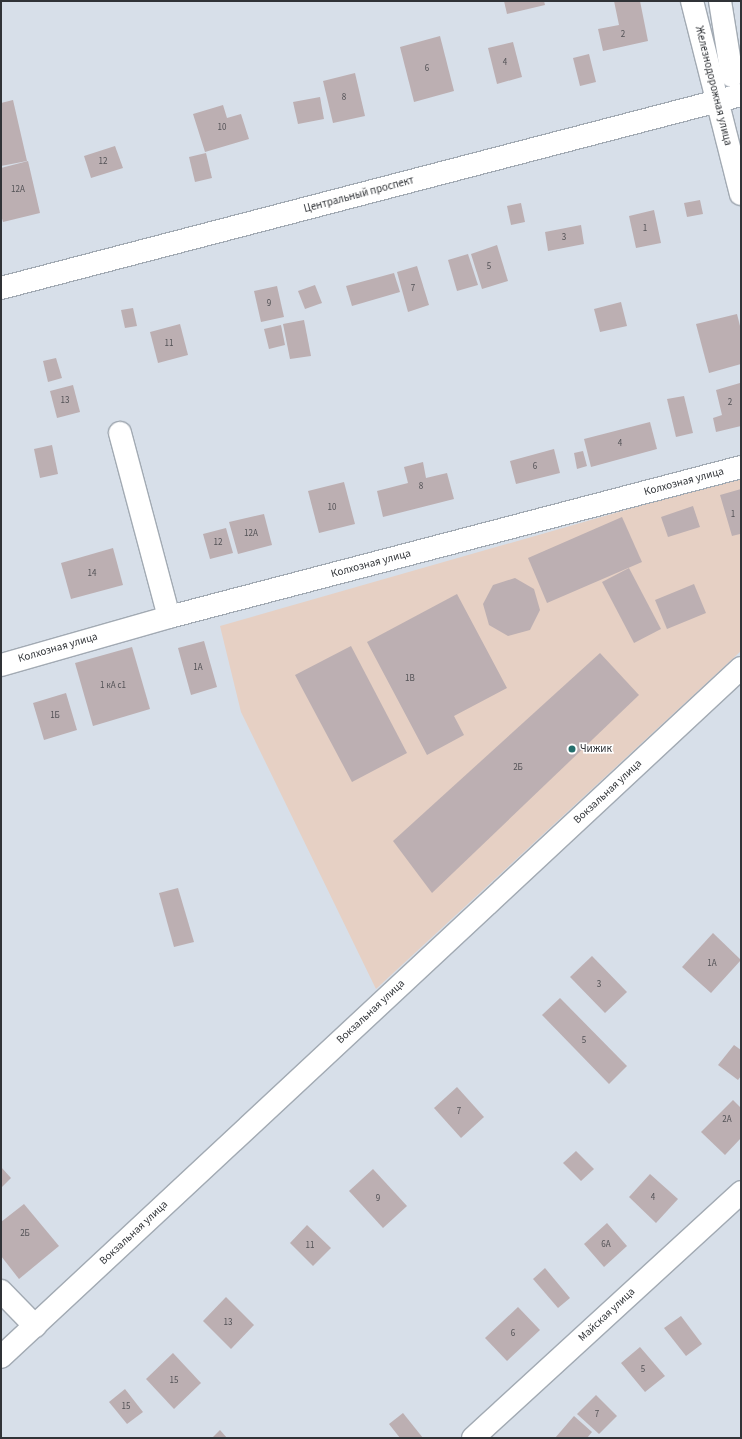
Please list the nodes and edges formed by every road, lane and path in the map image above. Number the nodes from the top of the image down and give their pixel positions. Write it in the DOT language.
graph roads {
  1 [pos="692,1"];
  2 [pos="720,1"];
  3 [pos="737,85"];
  4 [pos="717,101"];
  5 [pos="741,194"];
  6 [pos="1,288"];
  7 [pos="120,433"];
  8 [pos="741,467"];
  9 [pos="169,617"];
  10 [pos="1,665"];
  11 [pos="741,668"];
  12 [pos="741,1192"];
  13 [pos="1,1291"];
  14 [pos="35,1326"];
  15 [pos="1,1357"];
  16 [pos="473,1438"];
  1 -- 4 [label="street, Железнодорожная улица"];
  2 -- 3 [label="street"];
  3 -- 4 [label="street, Центральный проспект"];
  4 -- 5 [label="street, Железнодорожная улица"];
  4 -- 6 [label="street, Центральный проспект"];
  7 -- 9 [label="street"];
  8 -- 9 [label="street, Колхозная улица"];
  9 -- 10 [label="street, Колхозная улица"];
  11 -- 14 [label="street, Вокзальная улица"];
  12 -- 16 [label="street, Майская улица"];
  13 -- 14 [label="street"];
  14 -- 15 [label="street, Вокзальная улица"];
}
